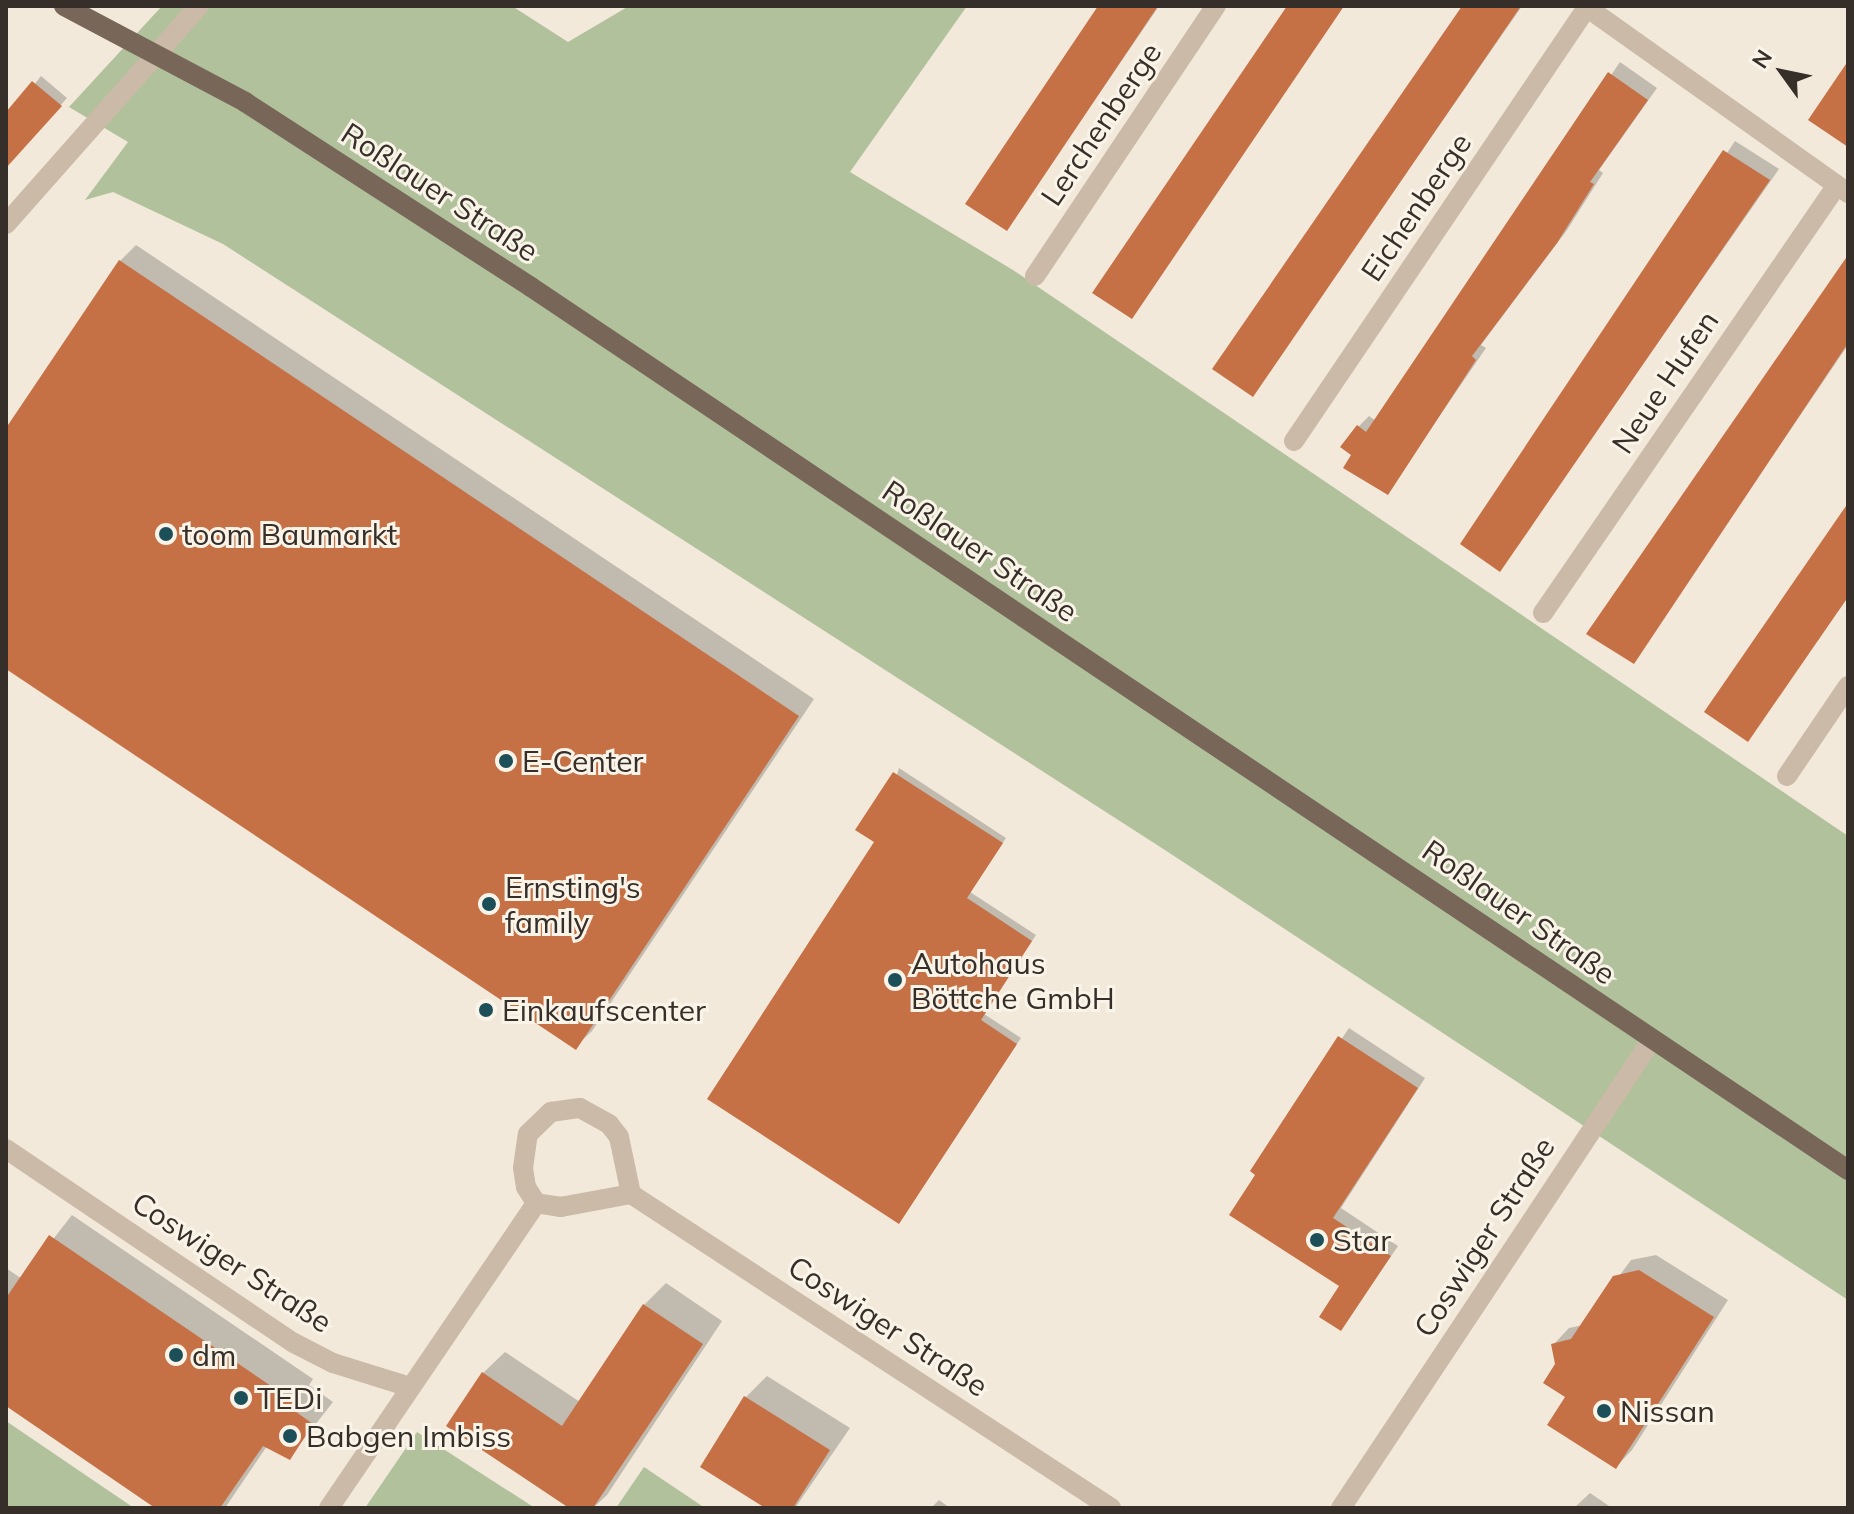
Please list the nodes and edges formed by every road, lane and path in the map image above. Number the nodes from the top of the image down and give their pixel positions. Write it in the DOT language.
graph roads {
  1 [pos="64,6"];
  2 [pos="199,6"];
  3 [pos="1216,6"];
  4 [pos="1587,6"];
  5 [pos="157,54"];
  6 [pos="1842,189"];
  7 [pos="6,224"];
  8 [pos="1035,276"];
  9 [pos="1294,441"];
  10 [pos="1543,613"];
  11 [pos="1848,686"];
  12 [pos="1787,776"];
  13 [pos="1651,1041"];
  14 [pos="6,1149"];
  15 [pos="1848,1170"];
  16 [pos="631,1194"];
  17 [pos="536,1203"];
  18 [pos="410,1387"];
  19 [pos="329,1508"];
  20 [pos="1111,1508"];
  21 [pos="1341,1508"];
  1 -- 5 [label="main road, Roßlauer Straße"];
  2 -- 5 [label="street"];
  3 -- 8 [label="street, Lerchenberge"];
  4 -- 6 [label="street"];
  4 -- 9 [label="street, Eichenberge"];
  5 -- 7 [label="street"];
  5 -- 13 [label="main road, Roßlauer Straße"];
  6 -- 10 [label="street, Neue Hufen"];
  11 -- 12 [label="street"];
  13 -- 15 [label="main road, Roßlauer Straße"];
  13 -- 21 [label="street, Coswiger Straße"];
  14 -- 18 [label="street, Coswiger Straße"];
  16 -- 17 [label="street"];
  16 -- 17 [label="street"];
  16 -- 20 [label="street, Coswiger Straße"];
  17 -- 18 [label="street"];
  18 -- 19 [label="street"];
}
